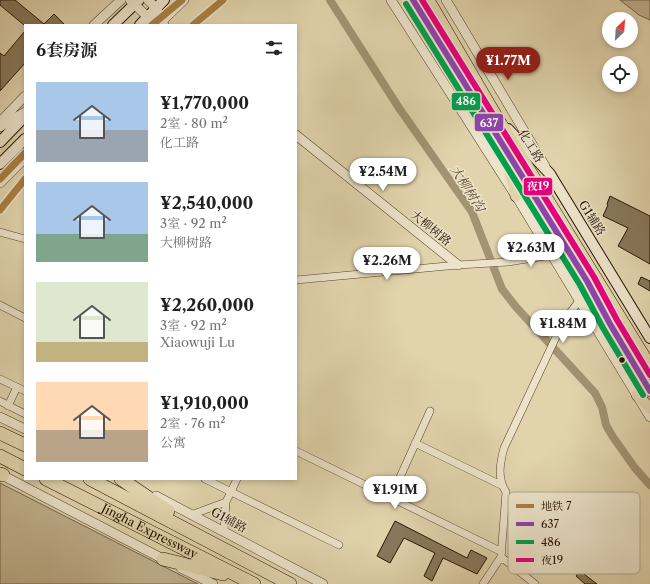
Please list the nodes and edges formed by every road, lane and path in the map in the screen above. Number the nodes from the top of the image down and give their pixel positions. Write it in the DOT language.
graph roads {
  1 [pos="121,0"];
  2 [pos="148,0"];
  3 [pos="164,0"];
  4 [pos="184,0"];
  5 [pos="391,0"];
  6 [pos="413,0"];
  7 [pos="429,0"];
  8 [pos="446,0"];
  9 [pos="134,1"];
  10 [pos="156,8"];
  11 [pos="148,16"];
  12 [pos="95,24"];
  13 [pos="114,24"];
  14 [pos="141,24"];
  15 [pos="160,24"];
  16 [pos="24,97"];
  17 [pos="24,113"];
  18 [pos="24,117"];
  19 [pos="499,120"];
  20 [pos="0,122"];
  21 [pos="0,127"];
  22 [pos="297,136"];
  23 [pos="24,140"];
  24 [pos="0,142"];
  25 [pos="503,146"];
  26 [pos="24,159"];
  27 [pos="0,164"];
  28 [pos="550,174"];
  29 [pos="0,183"];
  30 [pos="516,196"];
  31 [pos="0,232"];
  32 [pos="24,239"];
  33 [pos="551,255"];
  34 [pos="458,265"];
  35 [pos="297,280"];
  36 [pos="579,301"];
  37 [pos="0,305"];
  38 [pos="24,317"];
  39 [pos="650,338"];
  40 [pos="650,365"];
  41 [pos="0,379"];
  42 [pos="17,387"];
  43 [pos="24,390"];
  44 [pos="650,391"];
  45 [pos="636,395"];
  46 [pos="0,401"];
  47 [pos="8,406"];
  48 [pos="650,408"];
  49 [pos="430,411"];
  50 [pos="24,414"];
  51 [pos="0,417"];
  52 [pos="650,417"];
  53 [pos="24,429"];
  54 [pos="0,432"];
  55 [pos="416,443"];
  56 [pos="24,444"];
  57 [pos="297,451"];
  58 [pos="0,456"];
  59 [pos="24,468"];
  60 [pos="1,474"];
  61 [pos="48,480"];
  62 [pos="92,480"];
  63 [pos="123,480"];
  64 [pos="124,480"];
  65 [pos="207,480"];
  66 [pos="237,480"];
  67 [pos="501,484"];
  68 [pos="231,492"];
  69 [pos="391,498"];
  70 [pos="226,502"];
  71 [pos="191,515"];
  72 [pos="224,532"];
  73 [pos="208,540"];
  74 [pos="339,545"];
  75 [pos="501,555"];
  76 [pos="163,559"];
  77 [pos="508,561"];
  78 [pos="523,574"];
  79 [pos="251,582"];
  80 [pos="213,584"];
  81 [pos="290,584"];
  82 [pos="323,584"];
  83 [pos="483,584"];
  84 [pos="535,584"];
  1 -- 12 [label="street"];
  2 -- 10 [label="street"];
  3 -- 10 [label="main road"];
  4 -- 15 [label="street"];
  5 -- 30 [label="street"];
  6 -- 25 [label="main road, 化工路"];
  7 -- 19 [label="main road, 化工路"];
  8 -- 28 [label="street"];
  9 -- 11 [label="street"];
  9 -- 13 [label="main road"];
  10 -- 11 [label="main road"];
  10 -- 15 [label="street"];
  11 -- 14 [label="main road"];
  11 -- 15 [label="street"];
  16 -- 20 [label="street"];
  17 -- 21 [label="street"];
  18 -- 24 [label="main road"];
  19 -- 28 [label="main road, G1辅路"];
  19 -- 40 [label="main road, 化工路"];
  22 -- 34 [label="street, 大柳树路"];
  23 -- 27 [label="main road"];
  25 -- 30 [label="main road"];
  25 -- 44 [label="main road, 化工路"];
  26 -- 29 [label="street"];
  28 -- 39 [label="main road, G1辅路"];
  30 -- 33 [label="street"];
  31 -- 32 [label="street"];
  33 -- 34 [label="street"];
  33 -- 36 [label="street"];
  34 -- 35 [label="street"];
  36 -- 45 [label="street"];
  36 -- 67 [label="street"];
  37 -- 38 [label="street"];
  41 -- 42 [label="street"];
  42 -- 43 [label="street"];
  42 -- 47 [label="street"];
  45 -- 48 [label="main road"];
  45 -- 52 [label="street"];
  46 -- 47 [label="street"];
  47 -- 50 [label="street"];
  49 -- 55 [label="street"];
  51 -- 53 [label="street"];
  54 -- 56 [label="highway"];
  55 -- 67 [label="street"];
  55 -- 69 [label="street"];
  57 -- 69 [label="street"];
  58 -- 59 [label="highway"];
  60 -- 76 [label="street"];
  61 -- 79 [label="highway, Jingha Expressway"];
  62 -- 73 [label="highway, Jingha Expressway"];
  63 -- 73 [label="highway"];
  64 -- 71 [label="street, G1辅路"];
  65 -- 68 [label="street"];
  66 -- 68 [label="street"];
  67 -- 75 [label="street"];
  68 -- 70 [label="street"];
  68 -- 74 [label="street"];
  69 -- 75 [label="street"];
  70 -- 71 [label="street"];
  70 -- 72 [label="street"];
  71 -- 72 [label="street, G1辅路"];
  72 -- 82 [label="street, G1辅路"];
  73 -- 81 [label="highway, Jingha Expressway"];
  75 -- 77 [label="street"];
  75 -- 83 [label="street"];
  76 -- 79 [label="highway"];
  76 -- 80 [label="street"];
  78 -- 84 [label="street"];
}
